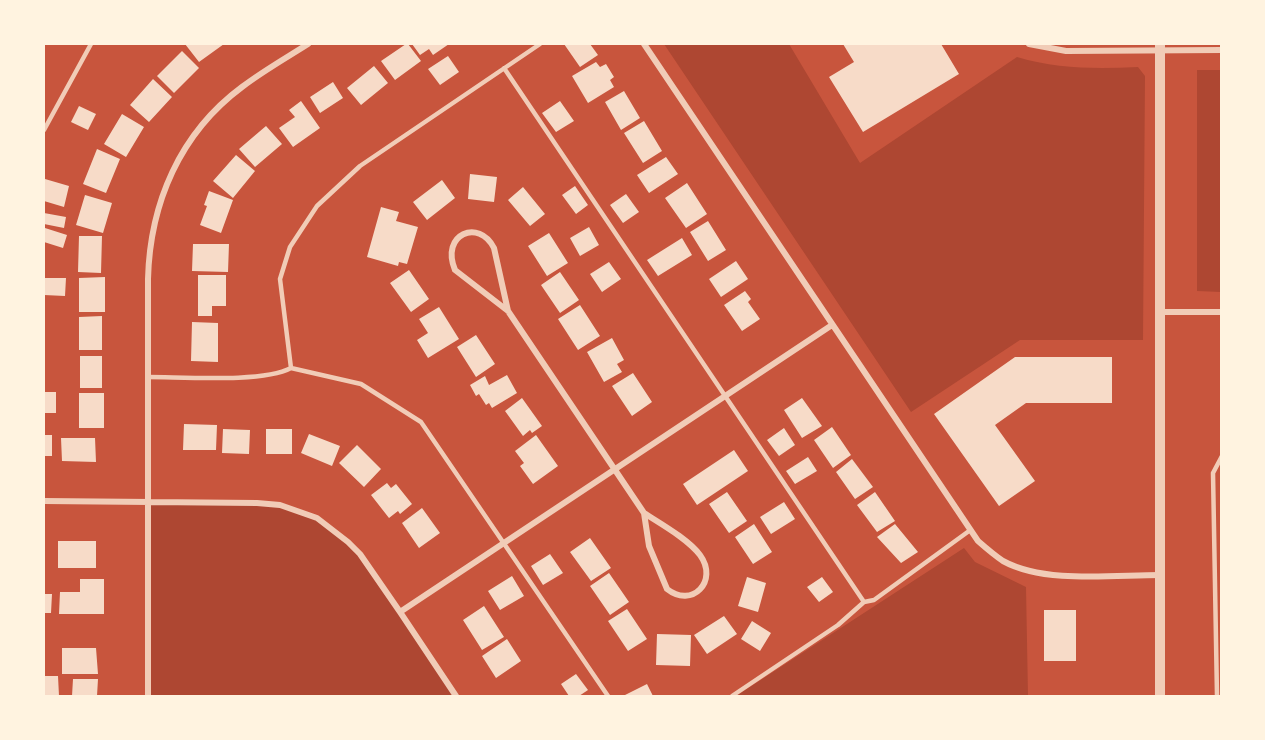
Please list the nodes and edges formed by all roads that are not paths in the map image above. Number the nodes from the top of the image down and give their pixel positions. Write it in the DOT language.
graph roads {
  1 [pos="91,44"];
  2 [pos="308,44"];
  3 [pos="540,44"];
  4 [pos="644,44"];
  5 [pos="1029,44"];
  6 [pos="1160,47"];
  7 [pos="1221,50"];
  8 [pos="504,68"];
  9 [pos="44,129"];
  10 [pos="508,311"];
  11 [pos="1159,312"];
  12 [pos="1221,312"];
  13 [pos="832,326"];
  14 [pos="291,368"];
  15 [pos="148,377"];
  16 [pos="725,396"];
  17 [pos="1221,456"];
  18 [pos="616,470"];
  19 [pos="44,501"];
  20 [pos="148,501"];
  21 [pos="644,513"];
  22 [pos="969,531"];
  23 [pos="504,542"];
  24 [pos="1160,575"];
  25 [pos="864,602"];
  26 [pos="400,612"];
  27 [pos="148,696"];
  28 [pos="456,696"];
  29 [pos="608,696"];
  30 [pos="732,696"];
  31 [pos="1160,696"];
  32 [pos="1217,696"];
  1 -- 9 [label="lane"];
  2 -- 15 [label="street"];
  3 -- 8 [label="lane"];
  4 -- 13 [label="street"];
  5 -- 6 [label="street"];
  6 -- 7 [label="street"];
  6 -- 11 [label="street"];
  8 -- 14 [label="lane"];
  8 -- 16 [label="lane"];
  10 -- 10 [label="street"];
  10 -- 18 [label="street"];
  11 -- 12 [label="street"];
  11 -- 24 [label="street"];
  13 -- 16 [label="street"];
  13 -- 22 [label="street"];
  14 -- 15 [label="lane"];
  14 -- 23 [label="lane"];
  15 -- 20 [label="street"];
  16 -- 18 [label="street"];
  16 -- 25 [label="lane"];
  17 -- 32 [label="lane"];
  18 -- 21 [label="street"];
  18 -- 23 [label="street"];
  19 -- 20 [label="street"];
  20 -- 26 [label="street"];
  20 -- 27 [label="street"];
  21 -- 21 [label="street"];
  22 -- 24 [label="street"];
  22 -- 25 [label="lane"];
  23 -- 26 [label="street"];
  23 -- 29 [label="lane"];
  24 -- 31 [label="street"];
  25 -- 30 [label="lane"];
  26 -- 28 [label="street"];
}
